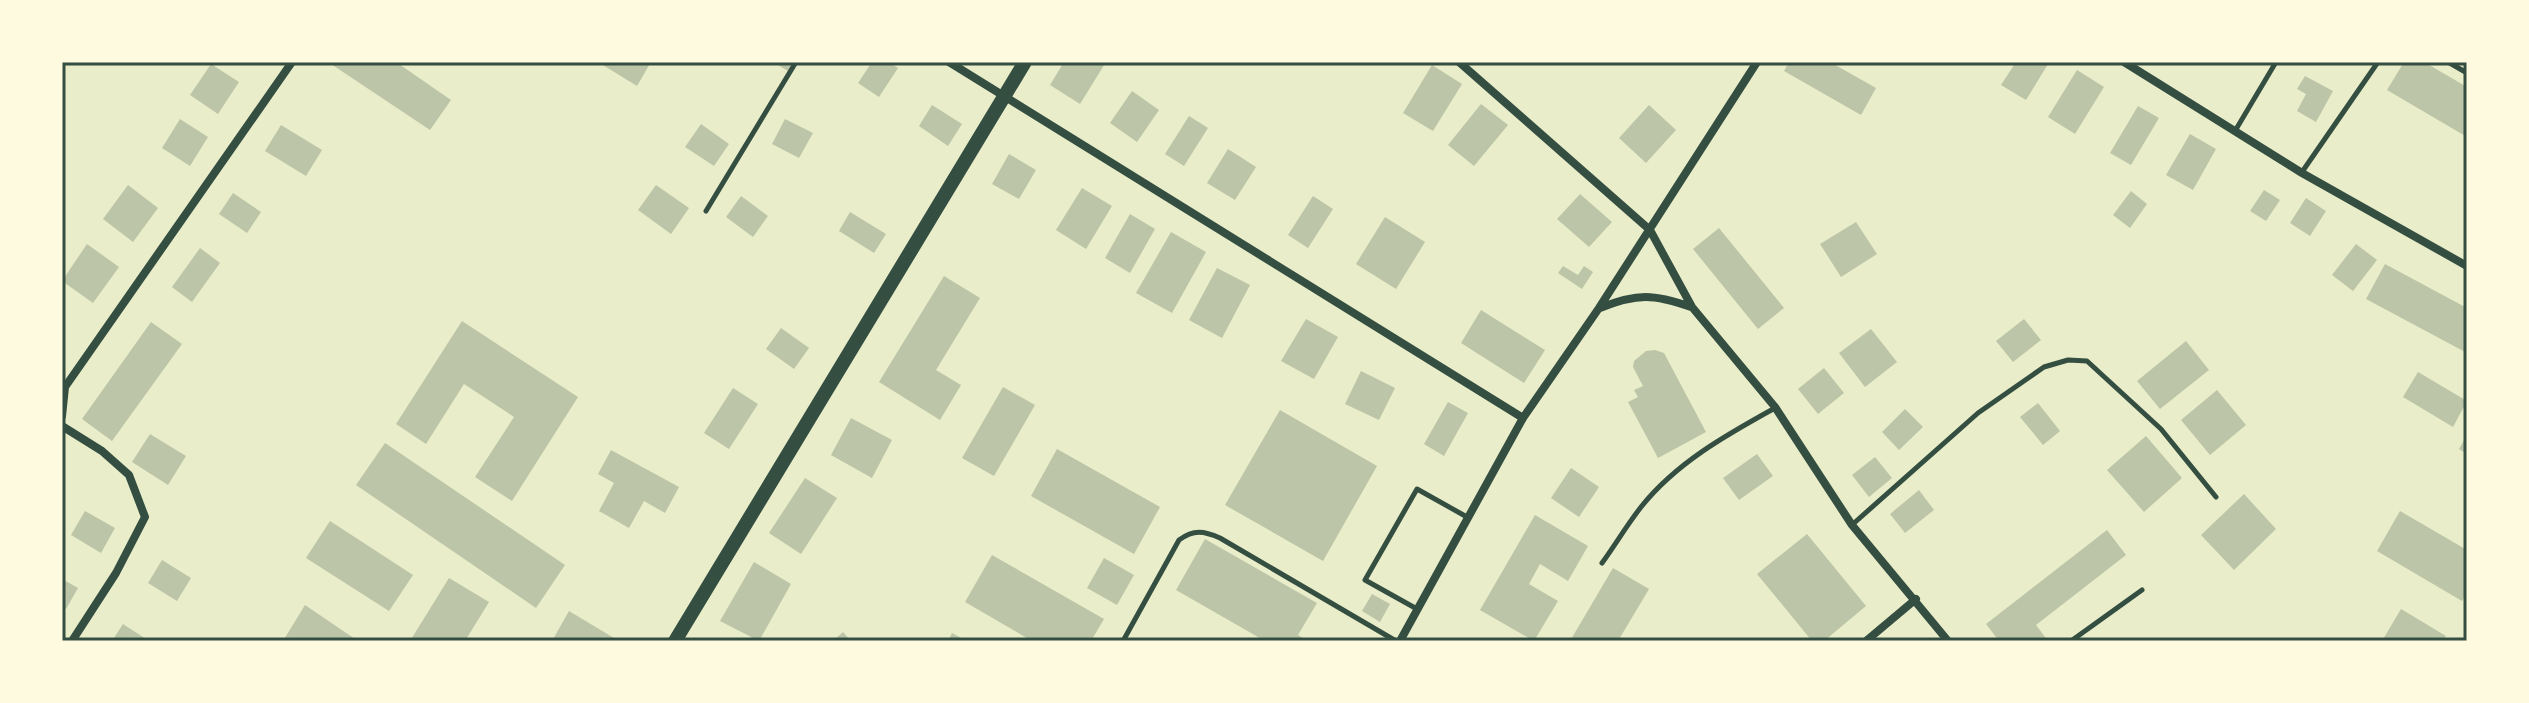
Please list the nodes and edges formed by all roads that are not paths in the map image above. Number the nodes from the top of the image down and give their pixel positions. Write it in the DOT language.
graph roads {
  1 [pos="292,62"];
  2 [pos="796,62"];
  3 [pos="949,62"];
  4 [pos="1025,62"];
  5 [pos="1459,62"];
  6 [pos="1757,62"];
  7 [pos="2124,62"];
  8 [pos="2276,62"];
  9 [pos="2378,62"];
  10 [pos="2448,62"];
  11 [pos="2467,73"];
  12 [pos="1005,97"];
  13 [pos="2235,131"];
  14 [pos="2302,173"];
  15 [pos="706,211"];
  16 [pos="1650,230"];
  17 [pos="2467,266"];
  18 [pos="1692,307"];
  19 [pos="1599,308"];
  20 [pos="64,387"];
  21 [pos="1775,407"];
  22 [pos="62,416"];
  23 [pos="1523,418"];
  24 [pos="62,426"];
  25 [pos="2216,497"];
  26 [pos="1467,517"];
  27 [pos="1852,525"];
  28 [pos="1602,563"];
  29 [pos="2142,590"];
  30 [pos="1916,599"];
  31 [pos="1417,609"];
  32 [pos="72,641"];
  33 [pos="675,641"];
  34 [pos="1123,641"];
  35 [pos="1398,641"];
  36 [pos="1866,641"];
  37 [pos="1948,641"];
  38 [pos="2071,641"];
  1 -- 20 [label="street"];
  2 -- 15 [label="lane"];
  3 -- 12 [label="street"];
  4 -- 12 [label="main road"];
  5 -- 16 [label="street"];
  6 -- 16 [label="street"];
  7 -- 13 [label="street"];
  8 -- 13 [label="lane"];
  9 -- 14 [label="lane"];
  10 -- 11 [label="lane"];
  12 -- 23 [label="street"];
  12 -- 33 [label="main road"];
  13 -- 14 [label="street"];
  14 -- 17 [label="street"];
  16 -- 18 [label="street"];
  16 -- 19 [label="street"];
  18 -- 19 [label="street"];
  18 -- 21 [label="street"];
  19 -- 23 [label="street"];
  20 -- 22 [label="street"];
  21 -- 27 [label="street"];
  21 -- 28 [label="lane"];
  23 -- 26 [label="street"];
  24 -- 32 [label="street"];
  25 -- 27 [label="lane"];
  26 -- 31 [label="street"];
  26 -- 31 [label="lane"];
  27 -- 30 [label="street"];
  29 -- 38 [label="lane"];
  30 -- 36 [label="street"];
  30 -- 37 [label="street"];
  31 -- 35 [label="street"];
  34 -- 35 [label="lane"];
}
